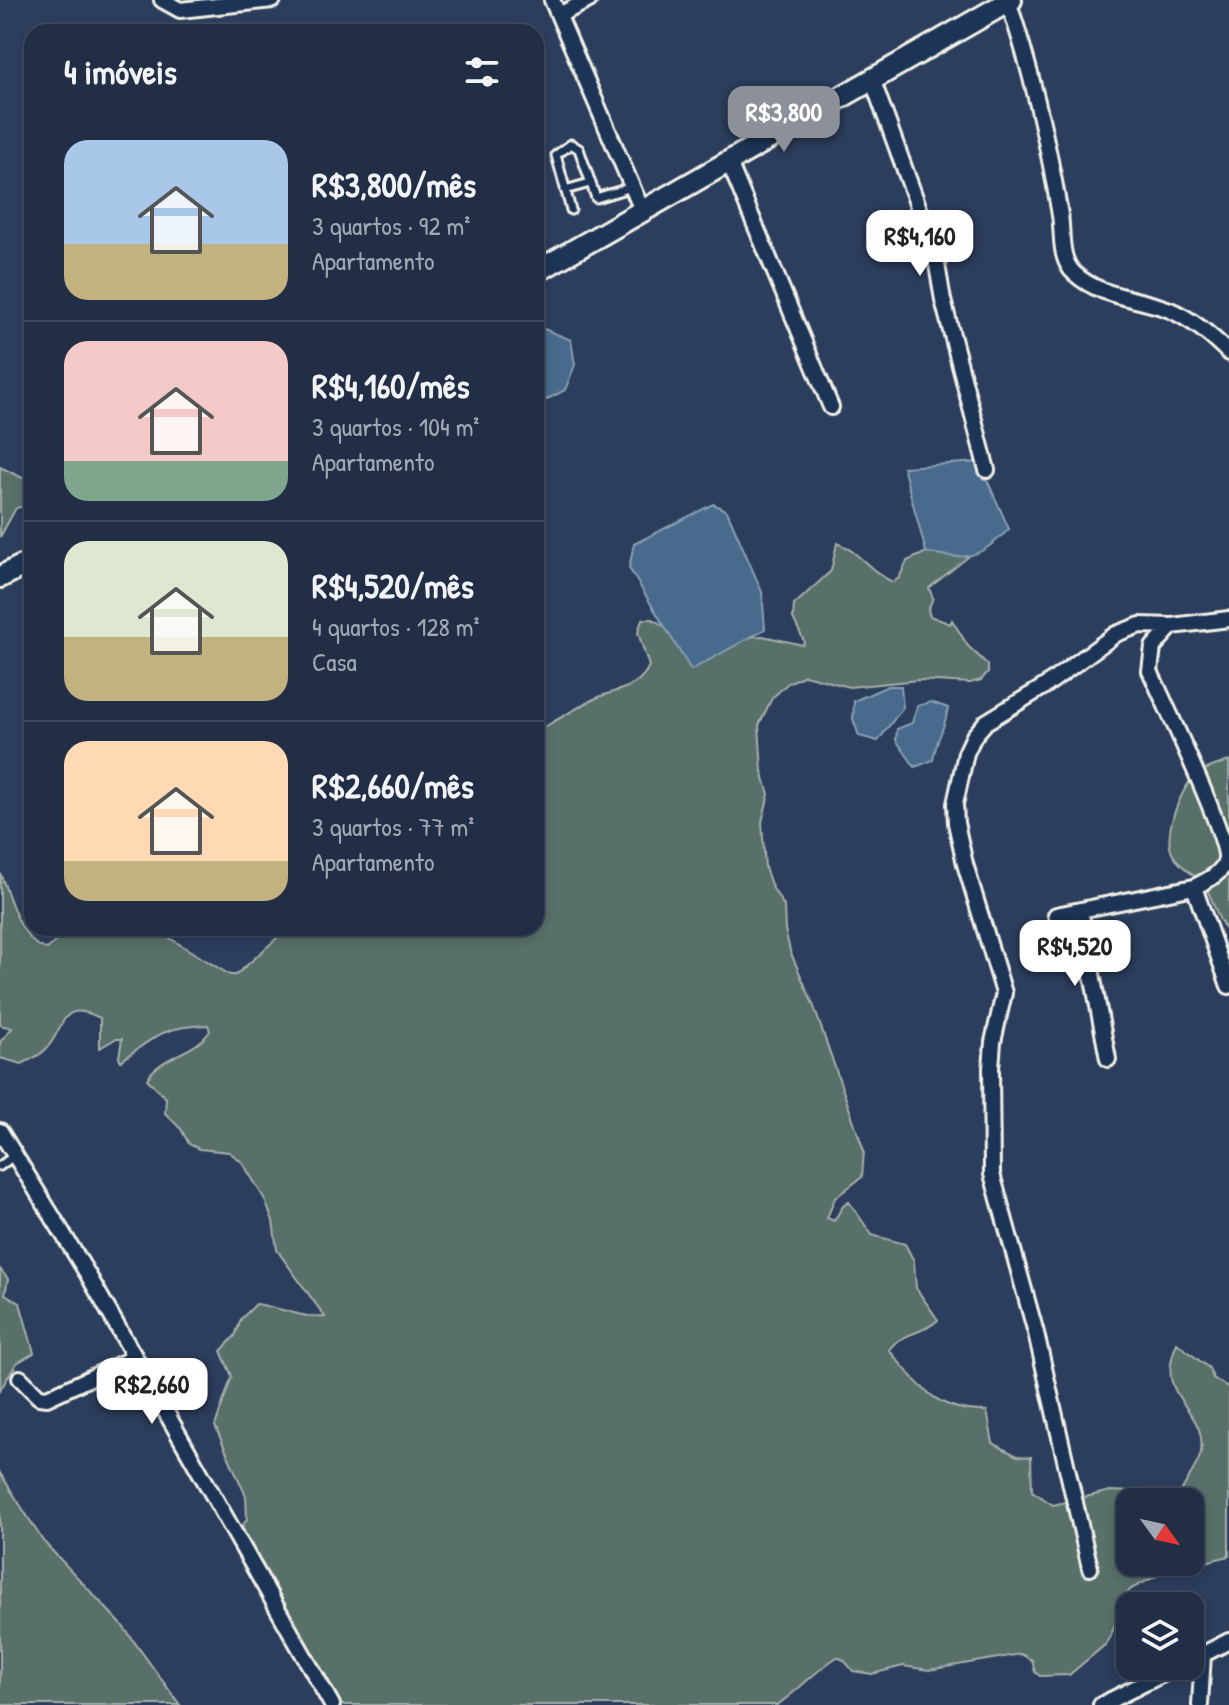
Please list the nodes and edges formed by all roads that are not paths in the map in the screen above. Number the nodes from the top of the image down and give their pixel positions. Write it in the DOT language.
graph roads {
  1 [pos="162,0"];
  2 [pos="273,0"];
  3 [pos="552,0"];
  4 [pos="589,0"];
  5 [pos="1010,1"];
  6 [pos="559,15"];
  7 [pos="872,79"];
  8 [pos="728,160"];
  9 [pos="590,183"];
  10 [pos="632,187"];
  11 [pos="565,190"];
  12 [pos="571,210"];
  13 [pos="642,210"];
  14 [pos="544,267"];
  15 [pos="1229,353"];
  16 [pos="831,407"];
  17 [pos="987,470"];
  18 [pos="24,565"];
  19 [pos="0,577"];
  20 [pos="1229,619"];
  21 [pos="1172,626"];
  22 [pos="1194,887"];
  23 [pos="1080,910"];
  24 [pos="1056,915"];
  25 [pos="1229,986"];
  26 [pos="1108,1059"];
  27 [pos="0,1131"];
  28 [pos="15,1155"];
  29 [pos="0,1166"];
  30 [pos="135,1357"];
  31 [pos="20,1378"];
  32 [pos="1090,1568"];
  33 [pos="1229,1641"];
  34 [pos="1204,1654"];
  35 [pos="1151,1680"];
  36 [pos="1198,1680"];
  37 [pos="332,1705"];
  38 [pos="1101,1705"];
  39 [pos="1200,1705"];
  1 -- 2 [label="street"];
  3 -- 6 [label="street"];
  4 -- 6 [label="street"];
  5 -- 7 [label="main road"];
  5 -- 15 [label="street"];
  6 -- 10 [label="street"];
  7 -- 8 [label="main road"];
  7 -- 17 [label="street"];
  8 -- 13 [label="main road"];
  8 -- 16 [label="street"];
  9 -- 10 [label="lane"];
  9 -- 11 [label="lane"];
  9 -- 11 [label="lane"];
  10 -- 13 [label="street"];
  11 -- 12 [label="lane"];
  13 -- 14 [label="main road"];
  18 -- 19 [label="main road"];
  20 -- 21 [label="street"];
  21 -- 22 [label="street"];
  21 -- 32 [label="street"];
  22 -- 23 [label="street"];
  22 -- 25 [label="street"];
  23 -- 24 [label="street"];
  23 -- 26 [label="street"];
  27 -- 28 [label="street"];
  28 -- 29 [label="lane"];
  28 -- 30 [label="street"];
  30 -- 31 [label="street"];
  30 -- 37 [label="street"];
  33 -- 34 [label="street"];
  35 -- 38 [label="street"];
  36 -- 39 [label="street"];
}
